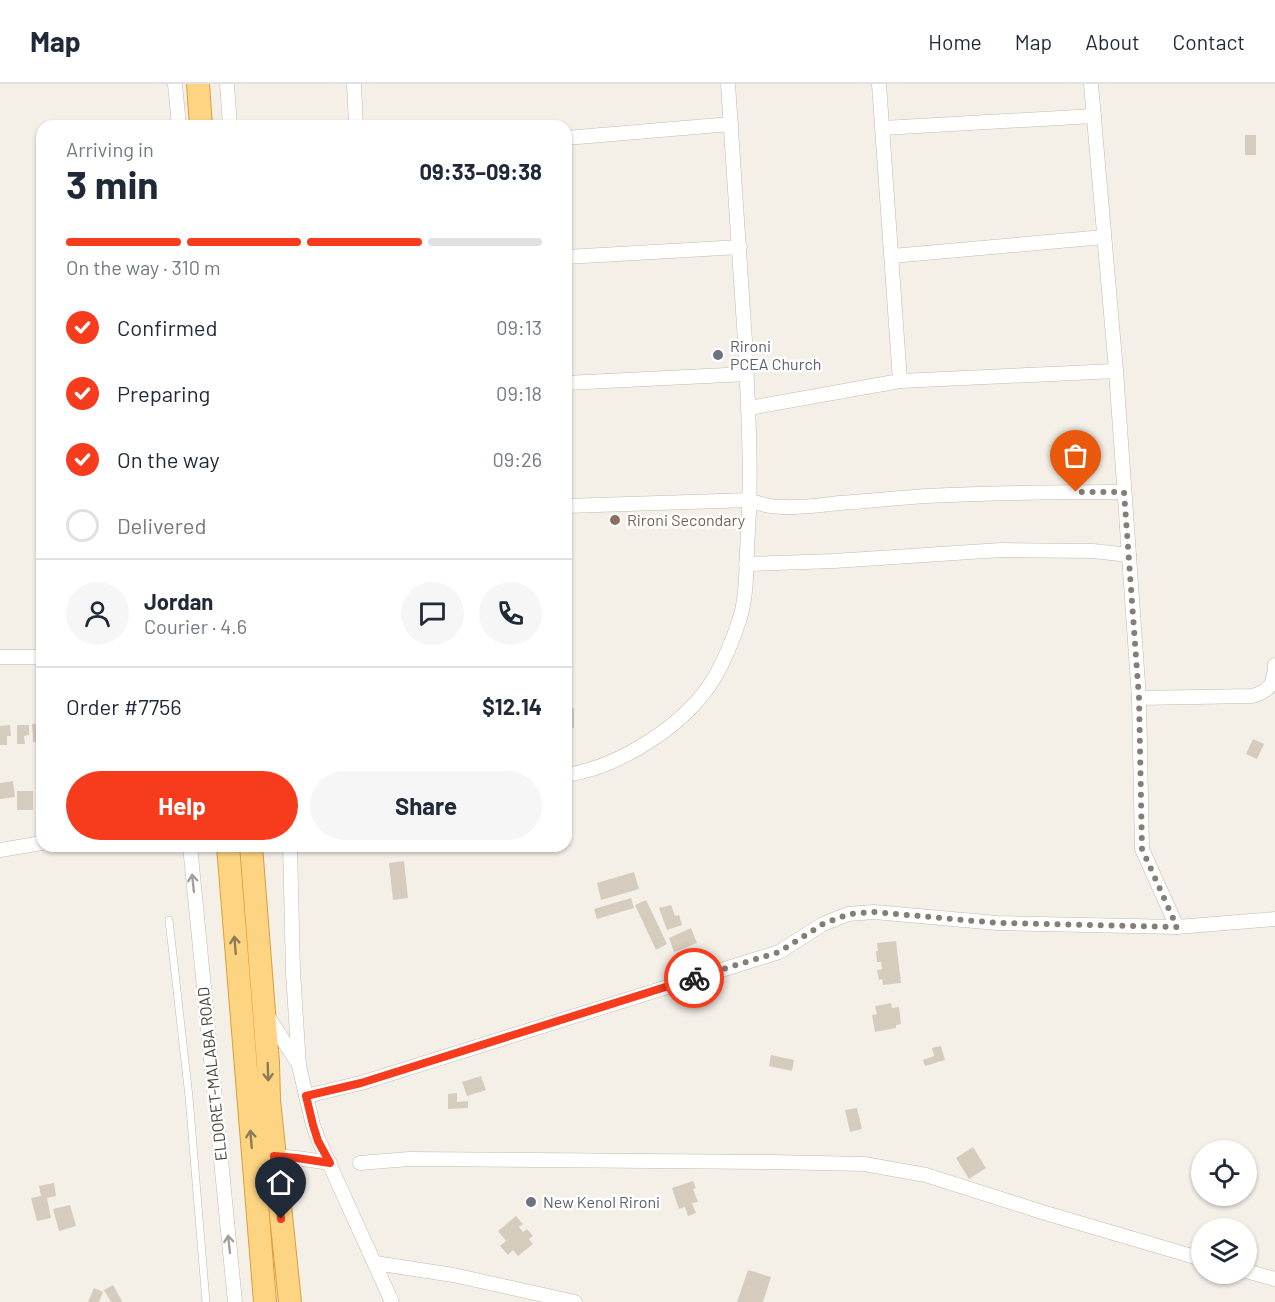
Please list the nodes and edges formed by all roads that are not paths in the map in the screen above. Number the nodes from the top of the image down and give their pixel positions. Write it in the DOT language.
graph roads {
  1 [pos="175,84"];
  2 [pos="184,84"];
  3 [pos="198,84"];
  4 [pos="227,84"];
  5 [pos="354,84"];
  6 [pos="728,84"];
  7 [pos="879,84"];
  8 [pos="1091,84"];
  9 [pos="1094,116"];
  10 [pos="178,120"];
  11 [pos="187,120"];
  12 [pos="201,120"];
  13 [pos="230,120"];
  14 [pos="356,120"];
  15 [pos="731,124"];
  16 [pos="883,128"];
  17 [pos="572,137"];
  18 [pos="1104,237"];
  19 [pos="740,247"];
  20 [pos="892,256"];
  21 [pos="572,257"];
  22 [pos="1116,371"];
  23 [pos="747,374"];
  24 [pos="900,381"];
  25 [pos="572,383"];
  26 [pos="749,408"];
  27 [pos="1124,492"];
  28 [pos="750,500"];
  29 [pos="572,506"];
  30 [pos="1129,555"];
  31 [pos="746,564"];
  32 [pos="0,657"];
  33 [pos="36,657"];
  34 [pos="1275,665"];
  35 [pos="1139,698"];
  36 [pos="572,774"];
  37 [pos="36,844"];
  38 [pos="0,850"];
  39 [pos="191,852"];
  40 [pos="228,852"];
  41 [pos="251,852"];
  42 [pos="290,852"];
  43 [pos="1275,919"];
  44 [pos="170,920"];
  45 [pos="1177,927"];
  46 [pos="264,1011"];
  47 [pos="299,1066"];
  48 [pos="306,1096"];
  49 [pos="274,1156"];
  50 [pos="330,1163"];
  51 [pos="360,1163"];
  52 [pos="1191,1256"];
  53 [pos="375,1263"];
  54 [pos="1257,1274"];
  55 [pos="1275,1279"];
  56 [pos="206,1302"];
  57 [pos="234,1302"];
  58 [pos="264,1302"];
  59 [pos="290,1302"];
  60 [pos="392,1302"];
  61 [pos="575,1302"];
  1 -- 10 [label="street"];
  2 -- 11 [label="highway"];
  3 -- 12 [label="highway"];
  4 -- 13 [label="street"];
  5 -- 14 [label="street"];
  6 -- 15 [label="street"];
  7 -- 16 [label="street"];
  8 -- 9 [label="street"];
  9 -- 16 [label="street"];
  9 -- 18 [label="street"];
  15 -- 17 [label="street"];
  15 -- 19 [label="street"];
  16 -- 20 [label="street"];
  18 -- 20 [label="street"];
  18 -- 22 [label="street"];
  19 -- 21 [label="street"];
  19 -- 23 [label="street"];
  20 -- 24 [label="street"];
  22 -- 24 [label="street"];
  22 -- 27 [label="street"];
  23 -- 25 [label="street"];
  23 -- 26 [label="street"];
  24 -- 26 [label="street"];
  26 -- 28 [label="street"];
  27 -- 28 [label="street"];
  27 -- 30 [label="street"];
  28 -- 29 [label="street"];
  28 -- 31 [label="street"];
  30 -- 31 [label="street"];
  30 -- 35 [label="street"];
  31 -- 36 [label="street"];
  32 -- 33 [label="street"];
  34 -- 35 [label="street"];
  35 -- 45 [label="street"];
  37 -- 38 [label="street"];
  57 -- 39 [label="street, ELDORET-MALABA ROAD, one-way"];
  58 -- 40 [label="highway, ELDORET-MALABA ROAD, one-way"];
  41 -- 46 [label="highway"];
  42 -- 47 [label="street"];
  43 -- 45 [label="street"];
  44 -- 56 [label="lane"];
  45 -- 48 [label="street"];
  46 -- 47 [label="street"];
  46 -- 49 [label="highway, one-way"];
  47 -- 48 [label="street"];
  48 -- 50 [label="street"];
  49 -- 50 [label="street"];
  49 -- 59 [label="highway"];
  50 -- 53 [label="street"];
  51 -- 52 [label="street"];
  53 -- 60 [label="street"];
  53 -- 61 [label="street"];
  54 -- 55 [label="street"];
}
